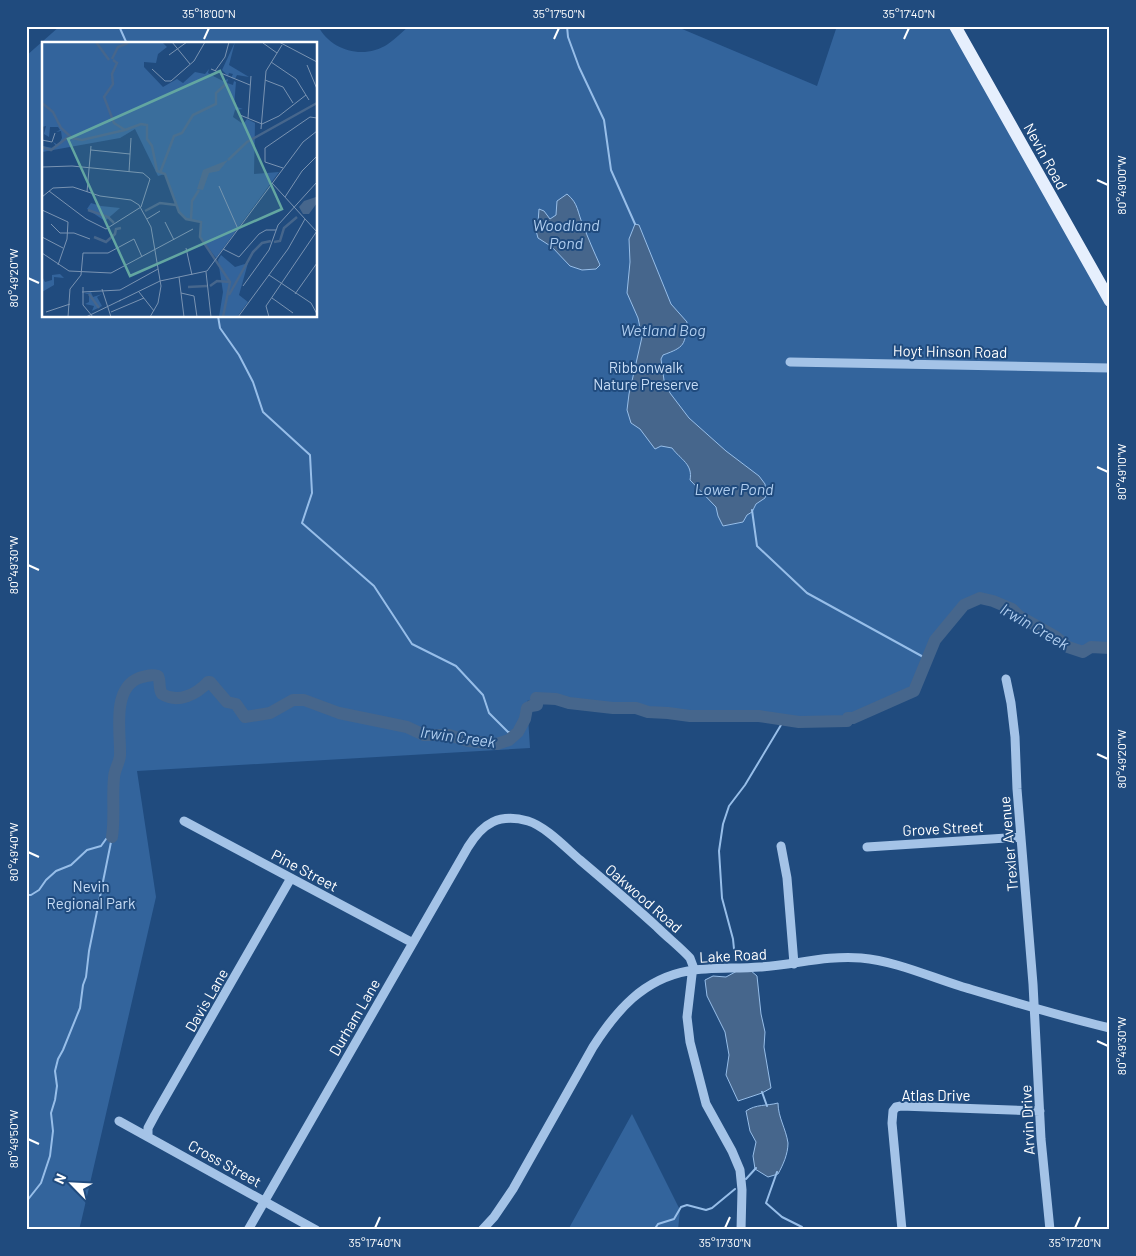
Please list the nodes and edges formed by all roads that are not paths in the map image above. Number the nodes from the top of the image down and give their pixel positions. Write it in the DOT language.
graph roads {
  1 [pos="955,26"];
  2 [pos="1110,301"];
  3 [pos="790,362"];
  4 [pos="1110,368"];
  5 [pos="1006,679"];
  6 [pos="184,821"];
  7 [pos="490,823"];
  8 [pos="1021,838"];
  9 [pos="781,846"];
  10 [pos="867,847"];
  11 [pos="291,878"];
  12 [pos="413,943"];
  13 [pos="794,964"];
  14 [pos="693,971"];
  15 [pos="1034,1008"];
  16 [pos="1110,1028"];
  17 [pos="1040,1111"];
  18 [pos="119,1121"];
  19 [pos="148,1136"];
  20 [pos="265,1200"];
  21 [pos="248,1230"];
  22 [pos="316,1230"];
  23 [pos="482,1230"];
  24 [pos="741,1230"];
  25 [pos="902,1230"];
  26 [pos="1050,1230"];
  1 -- 2 [label="main road, Nevin Road"];
  3 -- 4 [label="street, Hoyt Hinson Road"];
  5 -- 8 [label="street, Trexler Avenue"];
  6 -- 11 [label="street, Pine Street"];
  7 -- 12 [label="street, Durham Lane"];
  7 -- 14 [label="street, Oakwood Road"];
  8 -- 10 [label="street, Grove Street"];
  8 -- 15 [label="street, Trexler Avenue"];
  9 -- 13 [label="street"];
  11 -- 12 [label="street, Pine Street"];
  11 -- 19 [label="street, Davis Lane"];
  12 -- 20 [label="street, Durham Lane"];
  13 -- 14 [label="street, Lake Road"];
  13 -- 15 [label="street, Lake Road"];
  14 -- 23 [label="street, Lake Road"];
  14 -- 24 [label="street"];
  15 -- 16 [label="street, Lake Road"];
  15 -- 17 [label="street, Arvin Drive"];
  17 -- 25 [label="street, Atlas Drive"];
  17 -- 26 [label="street, Arvin Drive"];
  18 -- 19 [label="street, Cross Street"];
  19 -- 20 [label="street, Cross Street"];
  20 -- 21 [label="street, Durham Lane"];
  20 -- 22 [label="street, Cross Street"];
}
